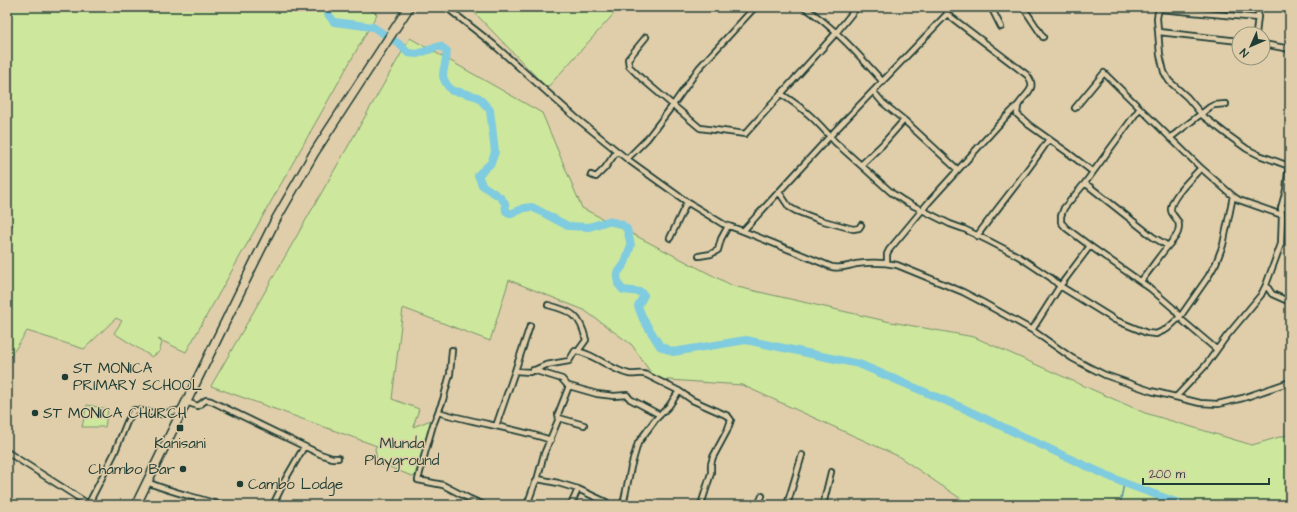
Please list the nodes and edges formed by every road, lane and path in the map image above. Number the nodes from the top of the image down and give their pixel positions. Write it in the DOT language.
graph roads {
  1 [pos="409,7"];
  2 [pos="446,7"];
  3 [pos="755,7"];
  4 [pos="804,7"];
  5 [pos="857,7"];
  6 [pos="947,7"];
  7 [pos="991,7"];
  8 [pos="1023,7"];
  9 [pos="1259,7"];
  10 [pos="1159,8"];
  11 [pos="947,14"];
  12 [pos="1258,18"];
  13 [pos="1257,26"];
  14 [pos="1001,27"];
  15 [pos="1159,32"];
  16 [pos="836,33"];
  17 [pos="646,37"];
  18 [pos="1043,37"];
  19 [pos="1231,40"];
  20 [pos="1271,45"];
  21 [pos="1290,49"];
  22 [pos="884,82"];
  23 [pos="873,91"];
  24 [pos="781,94"];
  25 [pos="1226,104"];
  26 [pos="673,105"];
  27 [pos="1018,105"];
  28 [pos="1075,108"];
  29 [pos="1140,108"];
  30 [pos="1201,113"];
  31 [pos="904,120"];
  32 [pos="830,136"];
  33 [pos="1170,138"];
  34 [pos="1049,139"];
  35 [pos="617,151"];
  36 [pos="1290,154"];
  37 [pos="627,158"];
  38 [pos="862,165"];
  39 [pos="1289,166"];
  40 [pos="1201,168"];
  41 [pos="958,170"];
  42 [pos="1093,172"];
  43 [pos="591,175"];
  44 [pos="1085,183"];
  45 [pos="1288,188"];
  46 [pos="779,192"];
  47 [pos="1233,196"];
  48 [pos="687,202"];
  49 [pos="928,203"];
  50 [pos="1281,208"];
  51 [pos="1290,208"];
  52 [pos="922,210"];
  53 [pos="933,215"];
  54 [pos="1282,215"];
  55 [pos="861,225"];
  56 [pos="728,226"];
  57 [pos="743,231"];
  58 [pos="977,236"];
  59 [pos="670,238"];
  60 [pos="1090,246"];
  61 [pos="1168,246"];
  62 [pos="699,256"];
  63 [pos="887,263"];
  64 [pos="1141,281"];
  65 [pos="1266,285"];
  66 [pos="1060,286"];
  67 [pos="1290,302"];
  68 [pos="548,305"];
  69 [pos="1180,317"];
  70 [pos="530,326"];
  71 [pos="1032,330"];
  72 [pos="1216,349"];
  73 [pos="452,350"];
  74 [pos="578,351"];
  75 [pos="533,370"];
  76 [pos="515,371"];
  77 [pos="1290,382"];
  78 [pos="568,386"];
  79 [pos="679,391"];
  80 [pos="1176,397"];
  81 [pos="184,406"];
  82 [pos="438,412"];
  83 [pos="660,415"];
  84 [pos="559,418"];
  85 [pos="584,425"];
  86 [pos="496,426"];
  87 [pos="551,440"];
  88 [pos="304,447"];
  89 [pos="7,452"];
  90 [pos="802,455"];
  91 [pos="338,458"];
  92 [pos="831,472"];
  93 [pos="537,480"];
  94 [pos="147,482"];
  95 [pos="578,489"];
  96 [pos="762,496"];
  97 [pos="606,502"];
  98 [pos="89,505"];
  99 [pos="136,505"];
  100 [pos="220,505"];
  101 [pos="273,505"];
  102 [pos="484,505"];
  103 [pos="528,505"];
  104 [pos="571,505"];
  105 [pos="623,505"];
  106 [pos="700,505"];
  107 [pos="758,505"];
  108 [pos="787,505"];
  109 [pos="823,505"];
  1 -- 81 [label="highway"];
  2 -- 35 [label="street"];
  3 -- 26 [label="street"];
  4 -- 16 [label="street"];
  5 -- 16 [label="street"];
  6 -- 11 [label="street"];
  7 -- 14 [label="street"];
  8 -- 18 [label="street"];
  9 -- 12 [label="street"];
  10 -- 12 [label="street"];
  10 -- 15 [label="street"];
  11 -- 22 [label="street"];
  11 -- 27 [label="street"];
  12 -- 13 [label="street"];
  15 -- 19 [label="street"];
  15 -- 30 [label="street"];
  16 -- 22 [label="street"];
  16 -- 24 [label="street"];
  17 -- 26 [label="street"];
  20 -- 21 [label="street"];
  22 -- 23 [label="street"];
  23 -- 31 [label="street"];
  23 -- 32 [label="street"];
  24 -- 26 [label="street"];
  24 -- 32 [label="street"];
  25 -- 30 [label="street"];
  26 -- 37 [label="street"];
  27 -- 34 [label="street"];
  27 -- 41 [label="street"];
  28 -- 29 [label="street"];
  29 -- 33 [label="street"];
  29 -- 42 [label="street"];
  30 -- 33 [label="street"];
  30 -- 39 [label="street"];
  31 -- 38 [label="street"];
  31 -- 41 [label="street"];
  32 -- 38 [label="street"];
  32 -- 46 [label="street"];
  33 -- 40 [label="street"];
  34 -- 42 [label="street"];
  34 -- 58 [label="street"];
  35 -- 37 [label="street"];
  35 -- 43 [label="street"];
  36 -- 39 [label="street"];
  37 -- 48 [label="street"];
  38 -- 52 [label="street"];
  39 -- 45 [label="street"];
  40 -- 47 [label="street"];
  40 -- 61 [label="street"];
  41 -- 49 [label="street"];
  42 -- 44 [label="street"];
  44 -- 60 [label="street"];
  44 -- 61 [label="street"];
  45 -- 50 [label="street"];
  46 -- 55 [label="street"];
  46 -- 57 [label="street"];
  47 -- 54 [label="street"];
  47 -- 69 [label="street"];
  48 -- 56 [label="street"];
  48 -- 59 [label="street"];
  49 -- 52 [label="street"];
  49 -- 53 [label="street"];
  50 -- 51 [label="street"];
  50 -- 54 [label="street"];
  52 -- 53 [label="street"];
  52 -- 63 [label="street"];
  53 -- 58 [label="street"];
  54 -- 65 [label="street"];
  56 -- 57 [label="street"];
  56 -- 62 [label="street"];
  57 -- 63 [label="street"];
  58 -- 66 [label="street"];
  60 -- 64 [label="street"];
  60 -- 66 [label="street"];
  61 -- 64 [label="street"];
  63 -- 71 [label="street"];
  64 -- 69 [label="street"];
  65 -- 67 [label="street"];
  65 -- 72 [label="street"];
  66 -- 69 [label="street"];
  66 -- 71 [label="street"];
  68 -- 74 [label="street"];
  69 -- 72 [label="street"];
  70 -- 76 [label="street"];
  71 -- 80 [label="street"];
  72 -- 80 [label="street"];
  73 -- 82 [label="street"];
  74 -- 75 [label="street"];
  74 -- 79 [label="street"];
  75 -- 76 [label="street"];
  75 -- 78 [label="street"];
  76 -- 86 [label="street"];
  77 -- 80 [label="street"];
  78 -- 83 [label="street"];
  78 -- 84 [label="street"];
  79 -- 83 [label="street"];
  79 -- 106 [label="street"];
  81 -- 88 [label="street"];
  81 -- 94 [label="highway"];
  81 -- 98 [label="street"];
  82 -- 86 [label="street"];
  82 -- 102 [label="street"];
  83 -- 105 [label="street"];
  84 -- 85 [label="street"];
  84 -- 87 [label="street"];
  86 -- 87 [label="street"];
  87 -- 93 [label="street"];
  88 -- 91 [label="street"];
  88 -- 101 [label="street"];
  89 -- 98 [label="street"];
  90 -- 108 [label="street"];
  92 -- 109 [label="street"];
  93 -- 95 [label="street"];
  93 -- 103 [label="street"];
  94 -- 99 [label="highway"];
  94 -- 100 [label="street"];
  95 -- 97 [label="street"];
  95 -- 104 [label="street"];
  96 -- 107 [label="street"];
}
